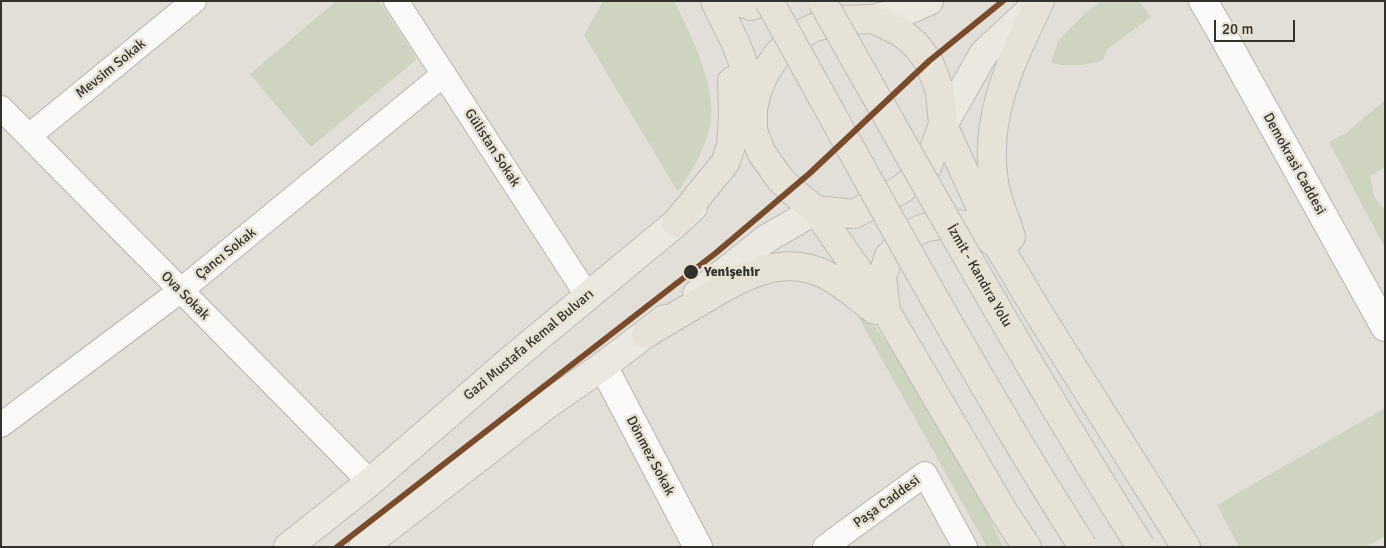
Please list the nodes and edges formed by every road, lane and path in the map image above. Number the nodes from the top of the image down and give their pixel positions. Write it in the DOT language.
graph roads {
  1 [pos="194,1"];
  2 [pos="396,1"];
  3 [pos="768,1"];
  4 [pos="822,1"];
  5 [pos="929,1"];
  6 [pos="1040,1"];
  7 [pos="1202,1"];
  8 [pos="724,6"];
  9 [pos="867,10"];
  10 [pos="444,74"];
  11 [pos="1,108"];
  12 [pos="943,125"];
  13 [pos="753,130"];
  14 [pos="29,136"];
  15 [pos="816,210"];
  16 [pos="676,223"];
  17 [pos="998,245"];
  18 [pos="180,291"];
  19 [pos="587,295"];
  20 [pos="1036,309"];
  21 [pos="891,320"];
  22 [pos="1385,328"];
  23 [pos="646,334"];
  24 [pos="604,366"];
  25 [pos="1,424"];
  26 [pos="370,482"];
  27 [pos="1005,514"];
  28 [pos="288,547"];
  29 [pos="363,547"];
  30 [pos="698,547"];
  31 [pos="825,547"];
  32 [pos="965,547"];
  33 [pos="1016,547"];
  34 [pos="1027,547"];
  35 [pos="1083,547"];
  36 [pos="1141,547"];
  37 [pos="1186,547"];
  1 -- 14 [label="street, Mevsim Sokak"];
  2 -- 10 [label="street, Gülistan Sokak"];
  3 -- 8 [label="highway"];
  3 -- 35 [label="highway, bridge"];
  4 -- 36 [label="highway, İzmit - Kandıra Yolu, bridge"];
  5 -- 9 [label="main road"];
  6 -- 12 [label="main road"];
  6 -- 20 [label="highway"];
  7 -- 22 [label="street, Demokrasi Caddesi"];
  8 -- 13 [label="highway"];
  8 -- 16 [label="highway"];
  9 -- 12 [label="highway"];
  9 -- 13 [label="highway"];
  10 -- 18 [label="street, Çancı Sokak"];
  10 -- 19 [label="street, Gülistan Sokak"];
  11 -- 14 [label="street, Ova Sokak"];
  12 -- 15 [label="highway"];
  12 -- 17 [label="highway"];
  13 -- 15 [label="highway"];
  13 -- 16 [label="main road, Gazi Mustafa Kemal Bulvarı"];
  14 -- 18 [label="street, Ova Sokak"];
  15 -- 21 [label="highway"];
  15 -- 23 [label="main road"];
  16 -- 19 [label="main road, Gazi Mustafa Kemal Bulvarı"];
  17 -- 20 [label="highway"];
  17 -- 21 [label="highway"];
  18 -- 25 [label="street, Çancı Sokak"];
  18 -- 26 [label="street, Ova Sokak"];
  19 -- 26 [label="main road, Gazi Mustafa Kemal Bulvarı"];
  20 -- 37 [label="highway"];
  21 -- 23 [label="highway"];
  21 -- 27 [label="highway"];
  23 -- 24 [label="main road"];
  24 -- 29 [label="main road"];
  24 -- 30 [label="street, Dönmez Sokak"];
  26 -- 28 [label="main road, Gazi Mustafa Kemal Bulvarı"];
  27 -- 33 [label="highway"];
  27 -- 34 [label="highway"];
  31 -- 32 [label="street, Paşa Caddesi"];
}
